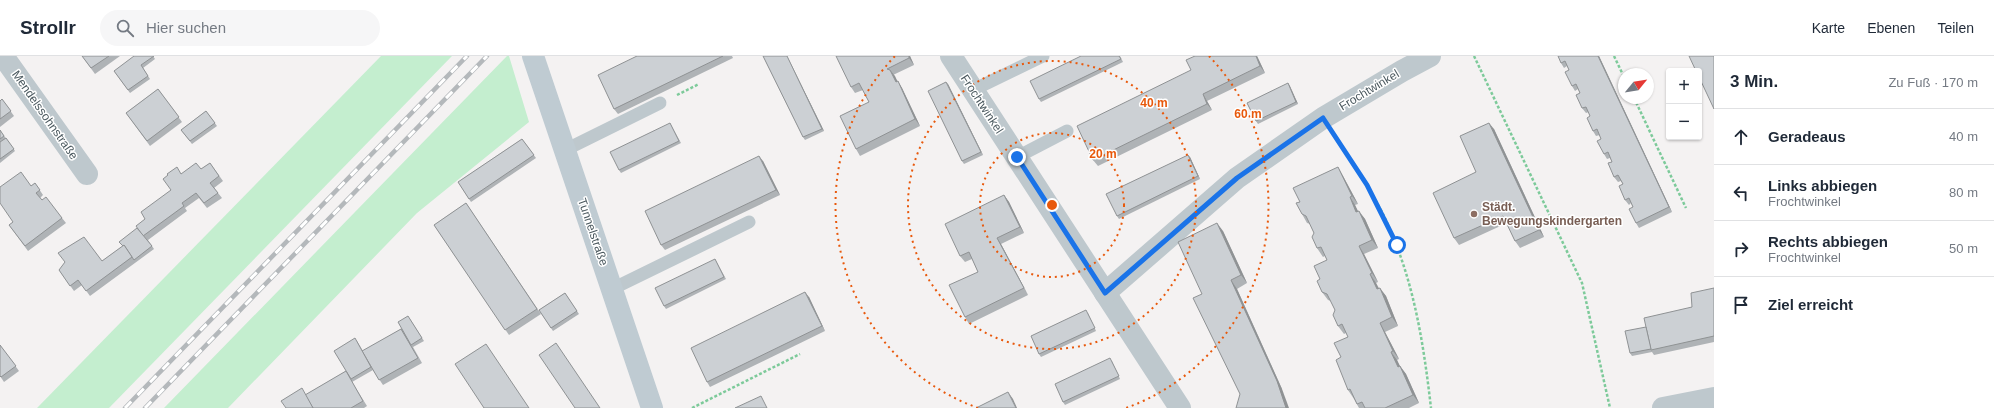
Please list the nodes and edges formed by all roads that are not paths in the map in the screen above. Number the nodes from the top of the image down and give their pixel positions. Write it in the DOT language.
graph roads {
  1 [pos="3,56"];
  2 [pos="533,56"];
  3 [pos="951,56"];
  4 [pos="1043,56"];
  5 [pos="1430,56"];
  6 [pos="973,90"];
  7 [pos="660,103"];
  8 [pos="1067,131"];
  9 [pos="565,150"];
  10 [pos="1017,157"];
  11 [pos="87,174"];
  12 [pos="749,222"];
  13 [pos="612,289"];
  14 [pos="1105,293"];
  15 [pos="1714,398"];
  16 [pos="652,408"];
  17 [pos="1180,408"];
  18 [pos="1663,408"];
  1 -- 11 [label="street, Mendelssohnstraße"];
  2 -- 9 [label="street, Tunnelstraße"];
  3 -- 6 [label="street, Frochtwinkel"];
  4 -- 6 [label="lane"];
  5 -- 14 [label="street, Frochtwinkel"];
  6 -- 10 [label="street, Frochtwinkel"];
  7 -- 9 [label="lane"];
  8 -- 10 [label="lane"];
  9 -- 13 [label="street, Tunnelstraße"];
  10 -- 14 [label="street, Frochtwinkel"];
  12 -- 13 [label="lane"];
  13 -- 16 [label="street, Tunnelstraße"];
  14 -- 17 [label="street, Frochtwinkel"];
  15 -- 18 [label="street"];
}
